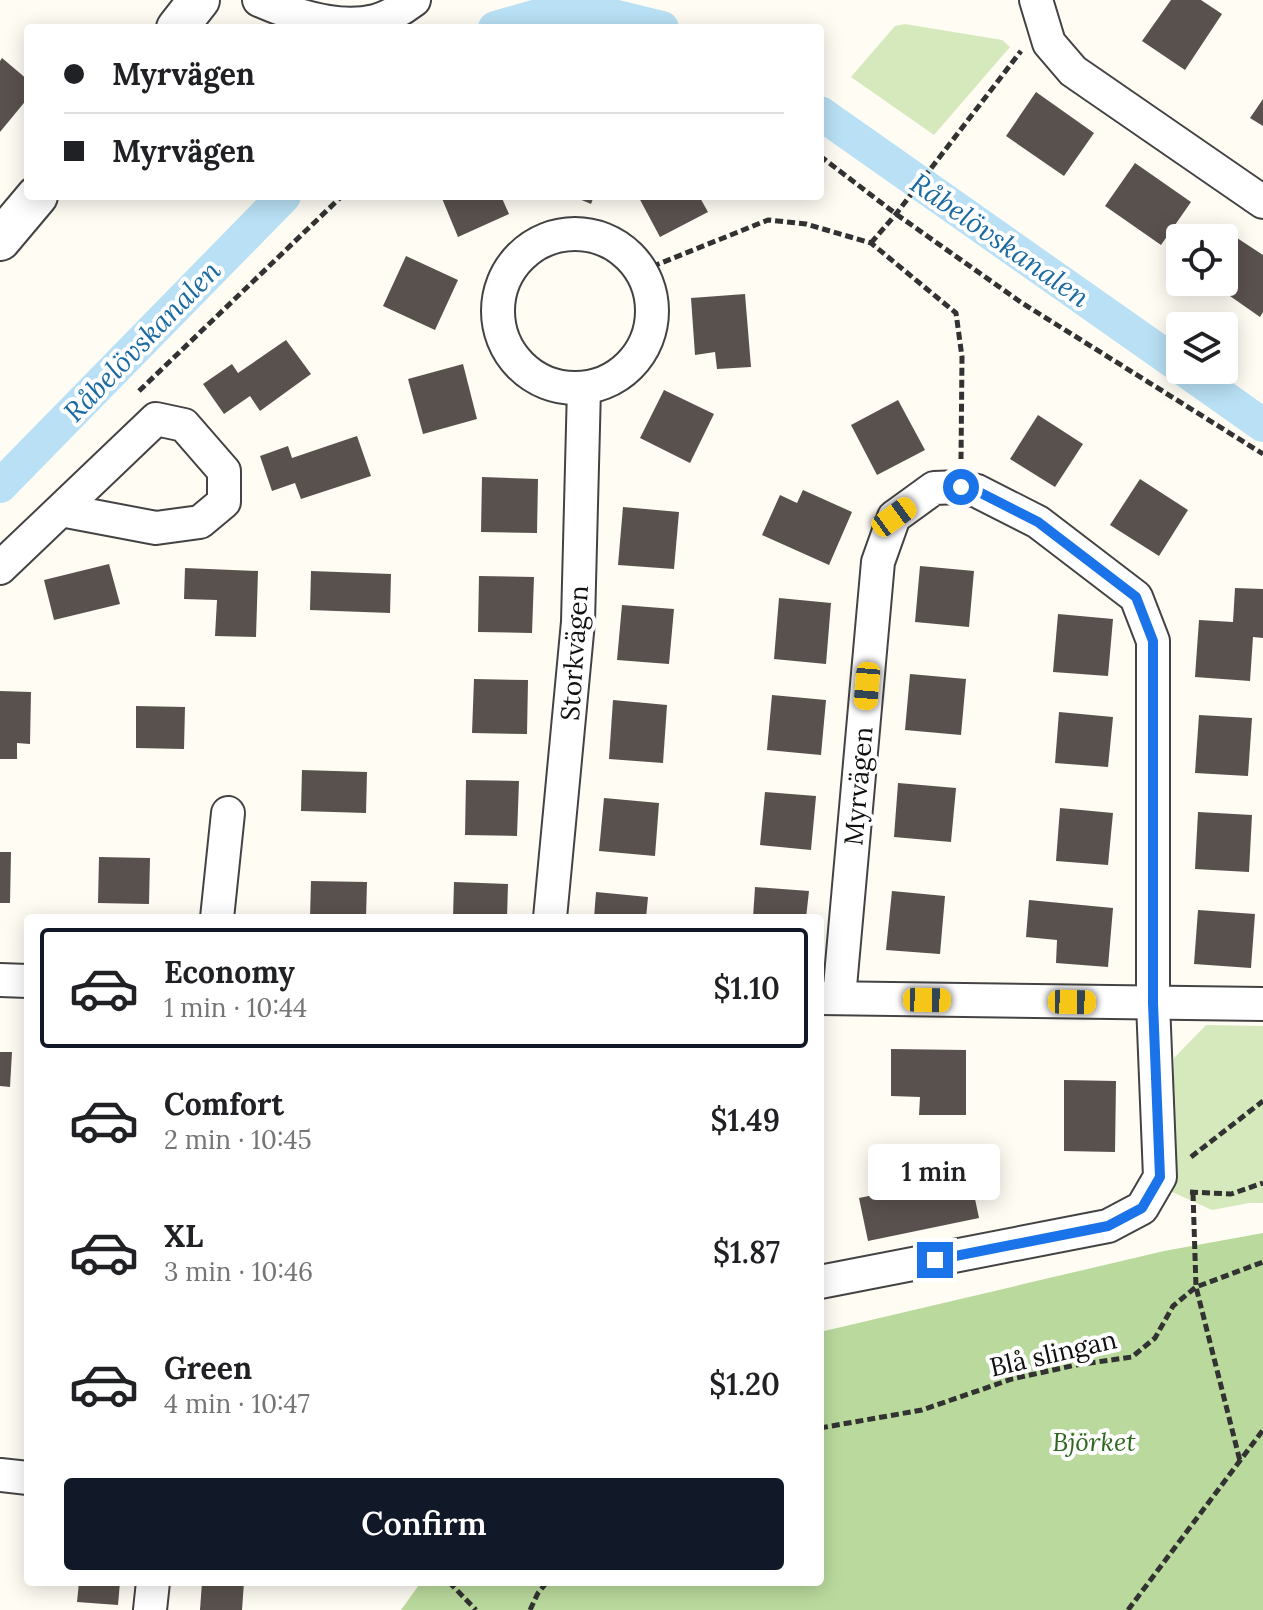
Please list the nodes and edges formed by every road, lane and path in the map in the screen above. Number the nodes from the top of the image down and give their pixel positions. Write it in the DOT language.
graph roads {
  1 [pos="199,0"];
  2 [pos="259,0"];
  3 [pos="414,0"];
  4 [pos="1036,0"];
  5 [pos="180,24"];
  6 [pos="1049,43"];
  7 [pos="824,159"];
  8 [pos="34,200"];
  9 [pos="338,200"];
  10 [pos="1263,202"];
  11 [pos="896,214"];
  12 [pos="0,240"];
  13 [pos="871,243"];
  14 [pos="641,271"];
  15 [pos="584,388"];
  16 [pos="134,395"];
  17 [pos="1263,454"];
  18 [pos="961,487"];
  19 [pos="61,510"];
  20 [pos="0,568"];
  21 [pos="228,813"];
  22 [pos="217,914"];
  23 [pos="550,914"];
  24 [pos="0,980"];
  25 [pos="24,981"];
  26 [pos="829,998"];
  27 [pos="1153,1003"];
  28 [pos="1263,1004"];
  29 [pos="1263,1101"];
  30 [pos="1160,1172"];
  31 [pos="1263,1183"];
  32 [pos="1193,1193"];
  33 [pos="1263,1262"];
  34 [pos="824,1281"];
  35 [pos="1196,1287"];
  36 [pos="824,1427"];
  37 [pos="1263,1430"];
  38 [pos="1240,1461"];
  39 [pos="0,1475"];
  40 [pos="24,1478"];
  41 [pos="153,1586"];
  42 [pos="453,1586"];
  43 [pos="544,1586"];
  44 [pos="150,1610"];
  45 [pos="476,1610"];
  46 [pos="530,1610"];
  47 [pos="1128,1610"];
  1 -- 5 [label="street"];
  2 -- 3 [label="street"];
  4 -- 6 [label="street"];
  6 -- 10 [label="street"];
  6 -- 11 [label="path"];
  7 -- 11 [label="path"];
  8 -- 12 [label="street"];
  9 -- 16 [label="path"];
  11 -- 13 [label="path"];
  11 -- 17 [label="path"];
  13 -- 14 [label="path"];
  13 -- 18 [label="path"];
  14 -- 15 [label="street"];
  14 -- 15 [label="street"];
  15 -- 23 [label="street, Storkvägen"];
  18 -- 26 [label="street, Myrvägen"];
  18 -- 27 [label="street"];
  19 -- 19 [label="street"];
  19 -- 20 [label="street"];
  21 -- 22 [label="street"];
  24 -- 25 [label="street"];
  26 -- 27 [label="street"];
  27 -- 28 [label="street"];
  27 -- 30 [label="street"];
  29 -- 30 [label="path"];
  30 -- 32 [label="path"];
  30 -- 34 [label="street"];
  31 -- 32 [label="path"];
  32 -- 35 [label="path"];
  33 -- 35 [label="path, Blå slingan"];
  35 -- 36 [label="path, Blå slingan"];
  35 -- 38 [label="path"];
  37 -- 38 [label="path"];
  38 -- 47 [label="path"];
  39 -- 40 [label="street"];
  41 -- 44 [label="street"];
  42 -- 45 [label="path"];
  43 -- 46 [label="path"];
}
